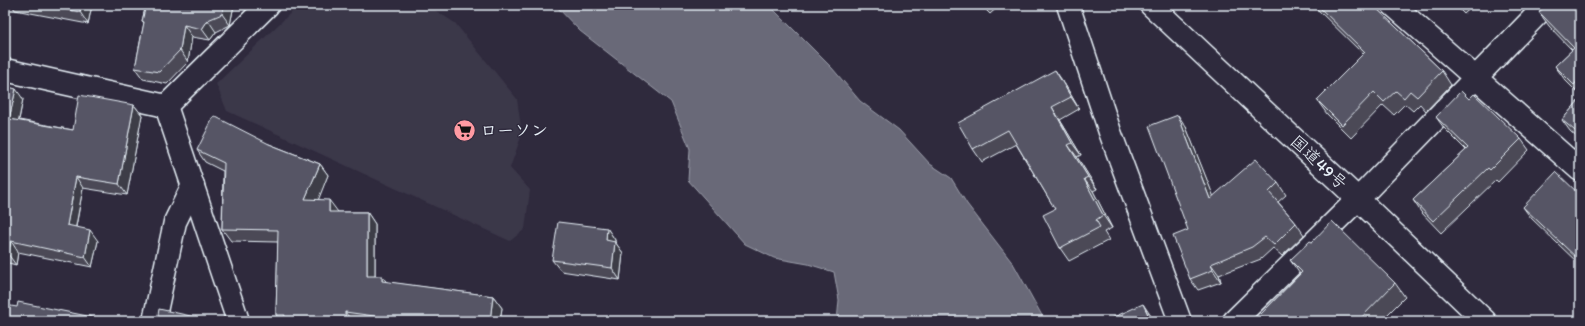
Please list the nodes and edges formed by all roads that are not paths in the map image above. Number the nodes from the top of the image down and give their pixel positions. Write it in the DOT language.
graph roads {
  1 [pos="268,5"];
  2 [pos="1068,5"];
  3 [pos="1151,5"];
  4 [pos="1393,5"];
  5 [pos="1546,5"];
  6 [pos="5,70"];
  7 [pos="1476,78"];
  8 [pos="166,106"];
  9 [pos="1580,170"];
  10 [pos="193,185"];
  11 [pos="1358,199"];
  12 [pos="154,321"];
  13 [pos="238,321"];
  14 [pos="1180,321"];
  15 [pos="1234,321"];
  16 [pos="1485,321"];
  1 -- 8 [label="main road"];
  2 -- 14 [label="main road"];
  3 -- 11 [label="main road, 国道49号"];
  4 -- 7 [label="main road"];
  5 -- 7 [label="main road"];
  6 -- 8 [label="main road"];
  7 -- 9 [label="main road"];
  7 -- 11 [label="main road"];
  8 -- 10 [label="main road"];
  10 -- 12 [label="main road"];
  10 -- 13 [label="main road"];
  11 -- 15 [label="main road"];
  11 -- 16 [label="main road, 国道49号"];
}
